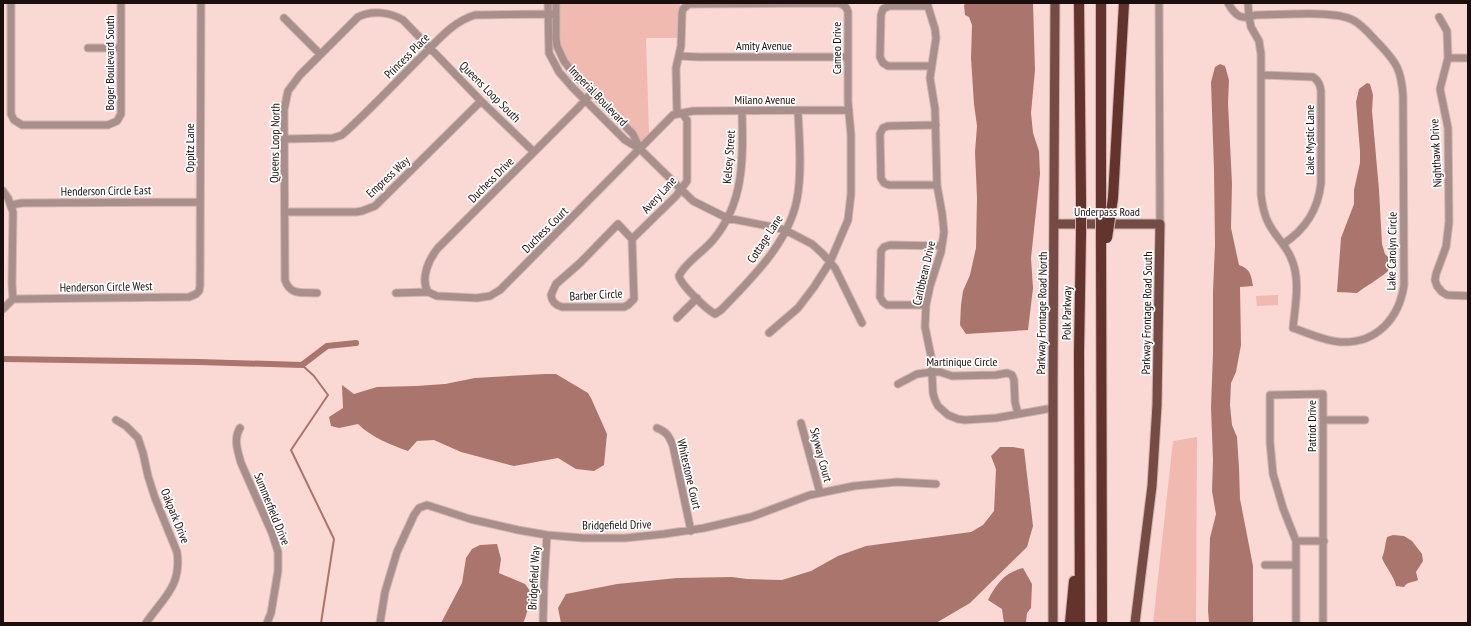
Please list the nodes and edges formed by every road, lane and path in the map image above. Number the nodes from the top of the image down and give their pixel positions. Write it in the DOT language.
graph roads {
  1 [pos="12,3"];
  2 [pos="121,3"];
  3 [pos="201,3"];
  4 [pos="548,3"];
  5 [pos="556,3"];
  6 [pos="1055,3"];
  7 [pos="1079,3"];
  8 [pos="1101,3"];
  9 [pos="1124,3"];
  10 [pos="1159,3"];
  11 [pos="1228,3"];
  12 [pos="1248,3"];
  13 [pos="927,4"];
  14 [pos="552,14"];
  15 [pos="1249,17"];
  16 [pos="1439,17"];
  17 [pos="284,18"];
  18 [pos="88,48"];
  19 [pos="121,48"];
  20 [pos="430,49"];
  21 [pos="320,54"];
  22 [pos="679,56"];
  23 [pos="848,57"];
  24 [pos="1448,58"];
  25 [pos="1468,58"];
  26 [pos="931,66"];
  27 [pos="1261,75"];
  28 [pos="3,84"];
  29 [pos="11,84"];
  30 [pos="592,92"];
  31 [pos="585,100"];
  32 [pos="482,101"];
  33 [pos="849,110"];
  34 [pos="742,111"];
  35 [pos="798,111"];
  36 [pos="679,113"];
  37 [pos="936,125"];
  38 [pos="285,139"];
  39 [pos="640,149"];
  40 [pos="534,152"];
  41 [pos="937,185"];
  42 [pos="682,189"];
  43 [pos="3,191"];
  44 [pos="200,202"];
  45 [pos="11,205"];
  46 [pos="285,212"];
  47 [pos="727,218"];
  48 [pos="1054,224"];
  49 [pos="1160,224"];
  50 [pos="785,230"];
  51 [pos="1104,236"];
  52 [pos="632,239"];
  53 [pos="1283,244"];
  54 [pos="942,246"];
  55 [pos="830,262"];
  56 [pos="317,292"];
  57 [pos="396,292"];
  58 [pos="428,292"];
  59 [pos="197,293"];
  60 [pos="1468,296"];
  61 [pos="697,298"];
  62 [pos="14,299"];
  63 [pos="926,305"];
  64 [pos="3,309"];
  65 [pos="715,314"];
  66 [pos="678,318"];
  67 [pos="862,323"];
  68 [pos="768,333"];
  69 [pos="932,372"];
  70 [pos="898,384"];
  71 [pos="1053,408"];
  72 [pos="1018,414"];
  73 [pos="116,420"];
  74 [pos="1323,420"];
  75 [pos="1364,420"];
  76 [pos="801,423"];
  77 [pos="240,428"];
  78 [pos="657,428"];
  79 [pos="936,484"];
  80 [pos="820,493"];
  81 [pos="1080,522"];
  82 [pos="691,531"];
  83 [pos="547,535"];
  84 [pos="1296,541"];
  85 [pos="1324,541"];
  86 [pos="1265,565"];
  87 [pos="1296,565"];
  88 [pos="1051,622"];
  89 [pos="146,623"];
  90 [pos="268,623"];
  91 [pos="380,623"];
  92 [pos="543,623"];
  93 [pos="1070,623"];
  94 [pos="1080,623"];
  95 [pos="1102,623"];
  96 [pos="1135,623"];
  97 [pos="1296,623"];
  98 [pos="1323,623"];
  1 -- 29 [label="street"];
  2 -- 19 [label="street, Boger Boulevard South"];
  3 -- 44 [label="street, Oppitz Lane"];
  4 -- 14 [label="street, Imperial Boulevard"];
  5 -- 14 [label="street, Imperial Boulevard"];
  6 -- 48 [label="main road, Parkway Frontage Road North"];
  7 -- 81 [label="highway, Polk Parkway, bridge"];
  8 -- 51 [label="highway, bridge"];
  9 -- 51 [label="highway, bridge"];
  10 -- 49 [label="street, Parkway Frontage Road South"];
  11 -- 15 [label="street, Lake Carolyn Circle"];
  12 -- 15 [label="street, Lake Carolyn Circle"];
  13 -- 26 [label="street, Caribbean Drive"];
  13 -- 26 [label="street"];
  14 -- 20 [label="street, Princess Place"];
  14 -- 30 [label="street, Imperial Boulevard"];
  14 -- 31 [label="street, Imperial Boulevard"];
  15 -- 27 [label="street, Lake Carolyn Circle"];
  15 -- 53 [label="street, Lake Carolyn Circle"];
  16 -- 24 [label="street, Nighthawk Drive"];
  17 -- 21 [label="street"];
  18 -- 19 [label="street"];
  19 -- 29 [label="street, Boger Boulevard South"];
  20 -- 21 [label="street, Queens Loop North"];
  20 -- 32 [label="street, Queens Loop South"];
  20 -- 38 [label="street, Princess Place"];
  21 -- 38 [label="street, Queens Loop North"];
  22 -- 23 [label="street, Amity Avenue"];
  22 -- 23 [label="street, Cameo Drive"];
  22 -- 36 [label="street, Cameo Drive"];
  23 -- 33 [label="street, Cameo Drive"];
  24 -- 25 [label="street"];
  24 -- 60 [label="street, Nighthawk Drive"];
  26 -- 37 [label="street, Caribbean Drive"];
  27 -- 53 [label="street, Lake Carolyn Circle"];
  27 -- 53 [label="street, Lake Mystic Lane"];
  28 -- 29 [label="street"];
  30 -- 31 [label="street, Duchess Drive"];
  30 -- 39 [label="street, Imperial Boulevard"];
  31 -- 39 [label="street, Imperial Boulevard"];
  31 -- 40 [label="street, Duchess Drive"];
  32 -- 40 [label="street, Queens Loop South"];
  32 -- 46 [label="street, Empress Way"];
  33 -- 35 [label="street, Milano Avenue"];
  33 -- 55 [label="street, Cameo Drive"];
  34 -- 35 [label="street, Milano Avenue"];
  34 -- 36 [label="street, Milano Avenue"];
  34 -- 47 [label="street, Kelsey Street"];
  35 -- 50 [label="street, Cottage Lane"];
  36 -- 39 [label="street, Duchess Court"];
  36 -- 42 [label="street, Avery Lane"];
  37 -- 41 [label="street, Caribbean Drive"];
  37 -- 41 [label="street"];
  38 -- 46 [label="street, Queens Loop North"];
  39 -- 42 [label="street, Imperial Boulevard"];
  39 -- 58 [label="street, Duchess Court"];
  40 -- 58 [label="street, Duchess Drive"];
  41 -- 54 [label="street, Caribbean Drive"];
  42 -- 47 [label="street, Imperial Boulevard"];
  42 -- 52 [label="street, Avery Lane"];
  43 -- 45 [label="street"];
  44 -- 45 [label="street, Henderson Circle East"];
  44 -- 59 [label="street, Oppitz Lane"];
  45 -- 62 [label="street"];
  46 -- 56 [label="street, Queens Loop North"];
  47 -- 50 [label="street, Imperial Boulevard"];
  47 -- 61 [label="street, Kelsey Street"];
  48 -- 49 [label="main road, Underpass Road"];
  48 -- 71 [label="main road, Parkway Frontage Road North"];
  49 -- 96 [label="main road, Parkway Frontage Road South"];
  50 -- 55 [label="street, Imperial Boulevard"];
  50 -- 65 [label="street, Cottage Lane"];
  51 -- 95 [label="highway"];
  52 -- 52 [label="street, Barber Circle"];
  54 -- 63 [label="street, Caribbean Drive"];
  54 -- 63 [label="street"];
  55 -- 67 [label="street, Imperial Boulevard"];
  55 -- 68 [label="street, Cameo Drive"];
  57 -- 58 [label="street, Duchess Court"];
  59 -- 62 [label="street, Henderson Circle West"];
  61 -- 65 [label="street, Kelsey Street"];
  61 -- 66 [label="street"];
  62 -- 64 [label="street"];
  63 -- 69 [label="street, Caribbean Drive"];
  69 -- 70 [label="street, Martinique Circle"];
  69 -- 72 [label="street, Caribbean Drive"];
  69 -- 72 [label="street, Martinique Circle"];
  71 -- 72 [label="street, Caribbean Drive"];
  71 -- 88 [label="main road, Parkway Frontage Road North"];
  73 -- 89 [label="street, Oakpark Drive"];
  74 -- 75 [label="street"];
  74 -- 84 [label="street, Patriot Drive"];
  74 -- 85 [label="street, Patriot Drive"];
  76 -- 80 [label="street, Skyway Court"];
  77 -- 90 [label="street, Summerfield Drive"];
  78 -- 82 [label="street, Whitestone Court"];
  79 -- 80 [label="street, Bridgefield Drive"];
  80 -- 82 [label="street, Bridgefield Drive"];
  81 -- 93 [label="highway"];
  81 -- 94 [label="highway, Polk Parkway"];
  82 -- 83 [label="street, Bridgefield Drive"];
  83 -- 91 [label="street, Bridgefield Drive"];
  83 -- 92 [label="street, Bridgefield Way"];
  84 -- 85 [label="street"];
  84 -- 87 [label="street, Patriot Drive"];
  85 -- 98 [label="street, Patriot Drive"];
  86 -- 87 [label="street"];
  87 -- 97 [label="street, Patriot Drive"];
}
